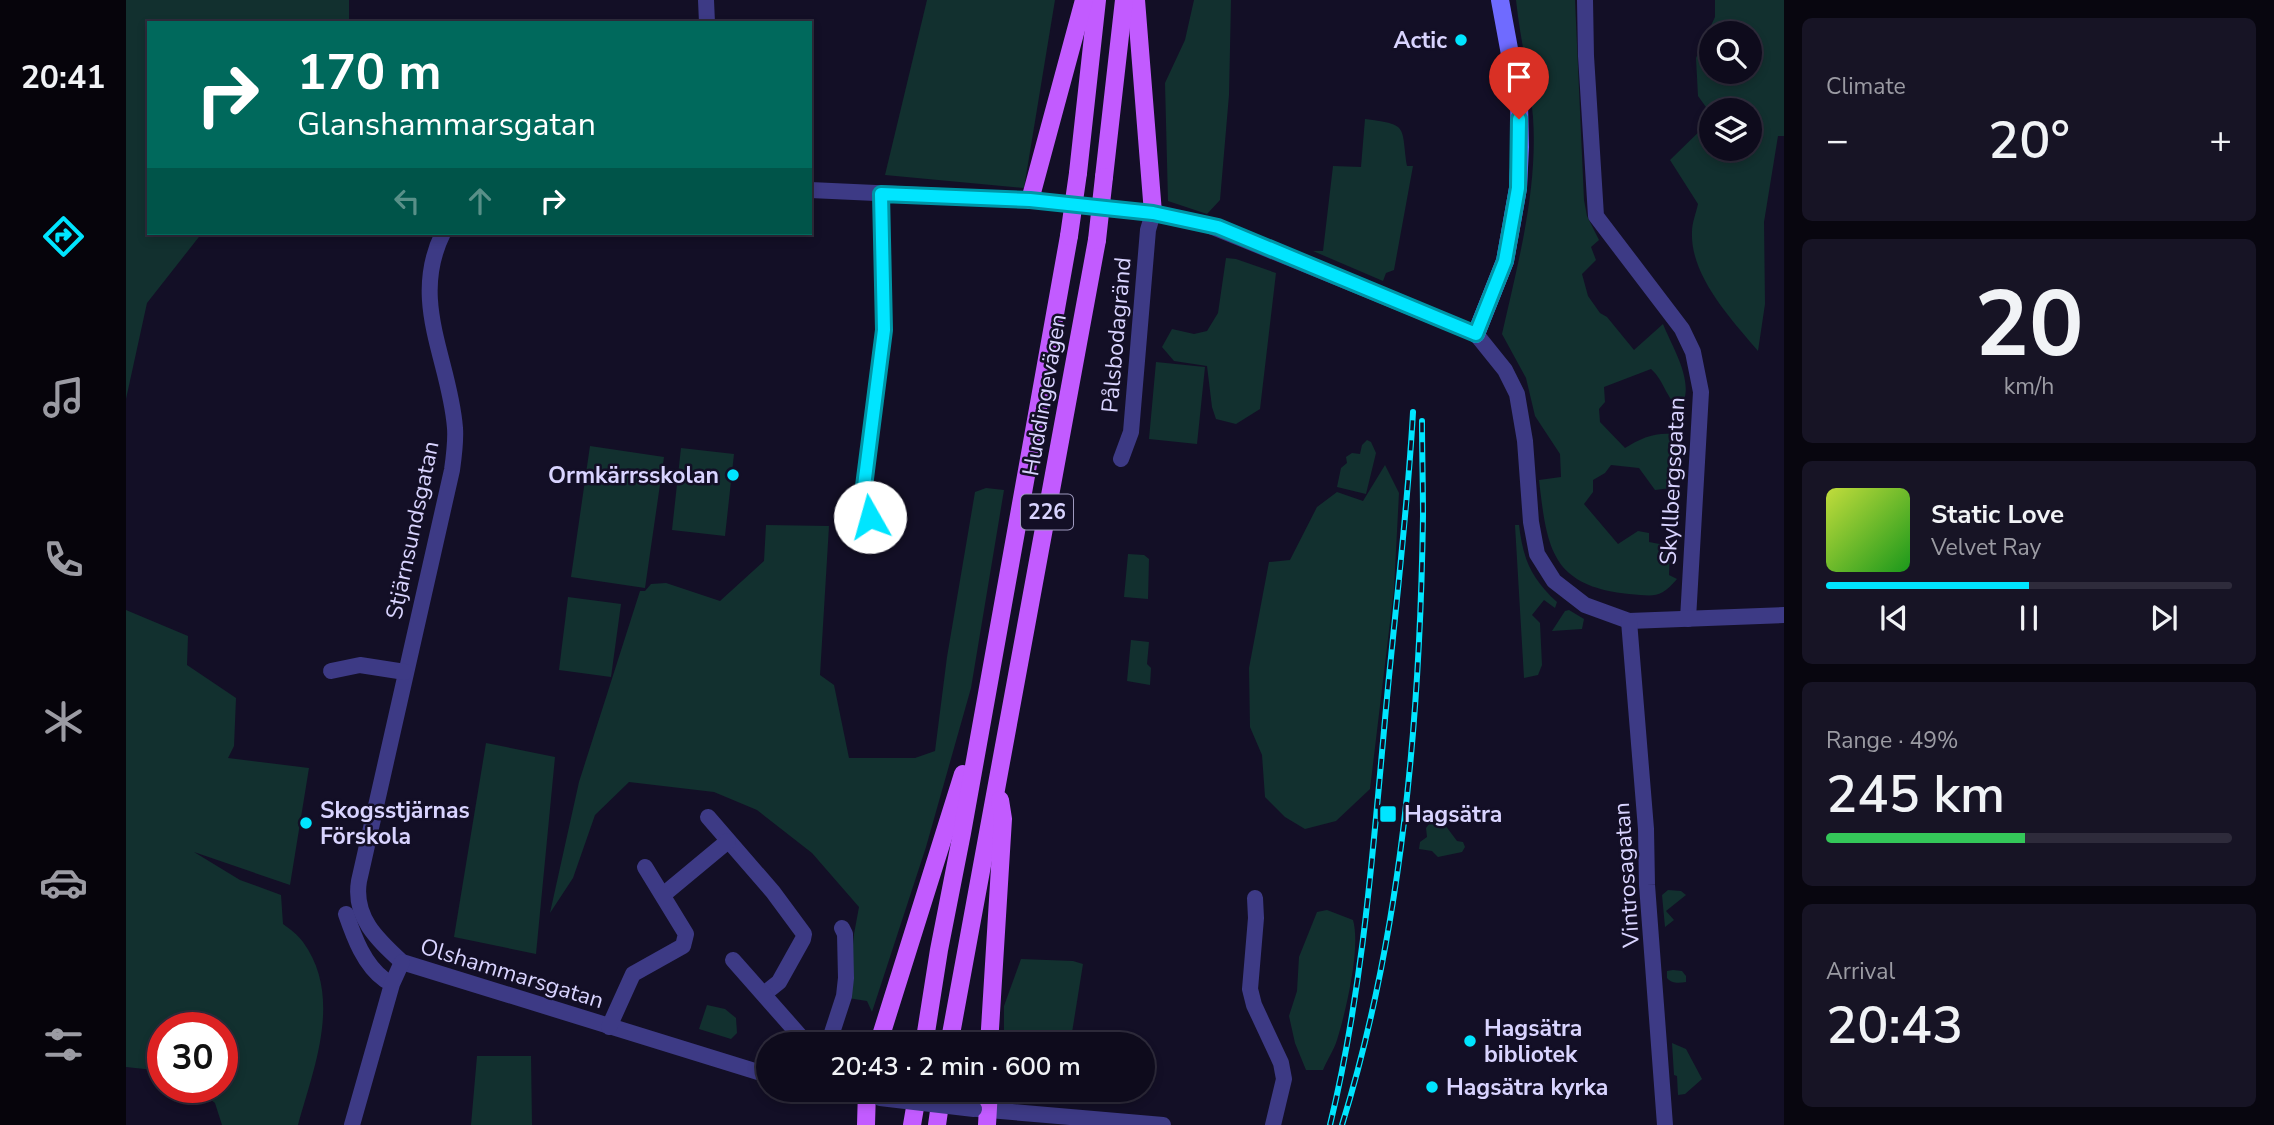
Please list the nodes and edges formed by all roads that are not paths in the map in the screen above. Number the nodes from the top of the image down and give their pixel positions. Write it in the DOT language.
graph roads {
  1 [pos="706,0"];
  2 [pos="1084,0"];
  3 [pos="1097,0"];
  4 [pos="1124,0"];
  5 [pos="1136,0"];
  6 [pos="1500,0"];
  7 [pos="1585,0"];
  8 [pos="707,21"];
  9 [pos="812,190"];
  10 [pos="881,194"];
  11 [pos="1030,200"];
  12 [pos="1153,213"];
  13 [pos="442,235"];
  14 [pos="1476,334"];
  15 [pos="1121,459"];
  16 [pos="870,517"];
  17 [pos="1784,615"];
  18 [pos="1688,619"];
  19 [pos="1629,621"];
  20 [pos="331,671"];
  21 [pos="405,672"];
  22 [pos="978,741"];
  23 [pos="998,783"];
  24 [pos="708,817"];
  25 [pos="728,841"];
  26 [pos="645,867"];
  27 [pos="663,895"];
  28 [pos="1255,898"];
  29 [pos="346,914"];
  30 [pos="842,929"];
  31 [pos="733,960"];
  32 [pos="402,962"];
  33 [pos="385,980"];
  34 [pos="764,994"];
  35 [pos="609,1027"];
  36 [pos="797,1032"];
  37 [pos="832,1032"];
  38 [pos="882,1032"];
  39 [pos="927,1032"];
  40 [pos="951,1032"];
  41 [pos="990,1032"];
  42 [pos="756,1071"];
  43 [pos="870,1102"];
  44 [pos="910,1102"];
  45 [pos="916,1102"];
  46 [pos="940,1102"];
  47 [pos="983,1115"];
  48 [pos="352,1125"];
  49 [pos="866,1125"];
  50 [pos="912,1125"];
  51 [pos="937,1125"];
  52 [pos="1163,1125"];
  53 [pos="1273,1125"];
  54 [pos="1665,1125"];
  1 -- 8 [label="street"];
  2 -- 11 [label="main road"];
  3 -- 22 [label="main road, Huddingevägen / 226, bridge"];
  4 -- 23 [label="main road, Huddingevägen / 226, bridge"];
  5 -- 12 [label="main road"];
  6 -- 14 [label="street"];
  7 -- 18 [label="street, Skyllbergsgatan"];
  9 -- 10 [label="street"];
  10 -- 11 [label="street"];
  10 -- 16 [label="street"];
  11 -- 12 [label="street"];
  12 -- 14 [label="street"];
  12 -- 15 [label="street, Pålsbodagränd"];
  13 -- 21 [label="street, Stjärnsundsgatan"];
  14 -- 19 [label="street"];
  17 -- 18 [label="street"];
  18 -- 19 [label="street"];
  19 -- 54 [label="street, Vintrosagatan"];
  20 -- 21 [label="street"];
  21 -- 32 [label="street, Stjärnsundsgatan"];
  22 -- 38 [label="main road"];
  22 -- 39 [label="main road, Huddingevägen / 226"];
  23 -- 40 [label="main road, Huddingevägen / 226"];
  23 -- 41 [label="main road"];
  24 -- 25 [label="street"];
  25 -- 27 [label="street"];
  25 -- 34 [label="street"];
  26 -- 27 [label="street, Olshammarsgatan"];
  27 -- 35 [label="street, Olshammarsgatan"];
  28 -- 53 [label="street"];
  29 -- 33 [label="street"];
  30 -- 37 [label="street"];
  31 -- 34 [label="street"];
  32 -- 35 [label="street, Olshammarsgatan"];
  32 -- 48 [label="street"];
  34 -- 36 [label="street"];
  35 -- 42 [label="street, Olshammarsgatan"];
  43 -- 49 [label="main road"];
  44 -- 47 [label="street, bridge"];
  45 -- 50 [label="main road"];
  46 -- 51 [label="main road"];
  47 -- 52 [label="street"];
}
